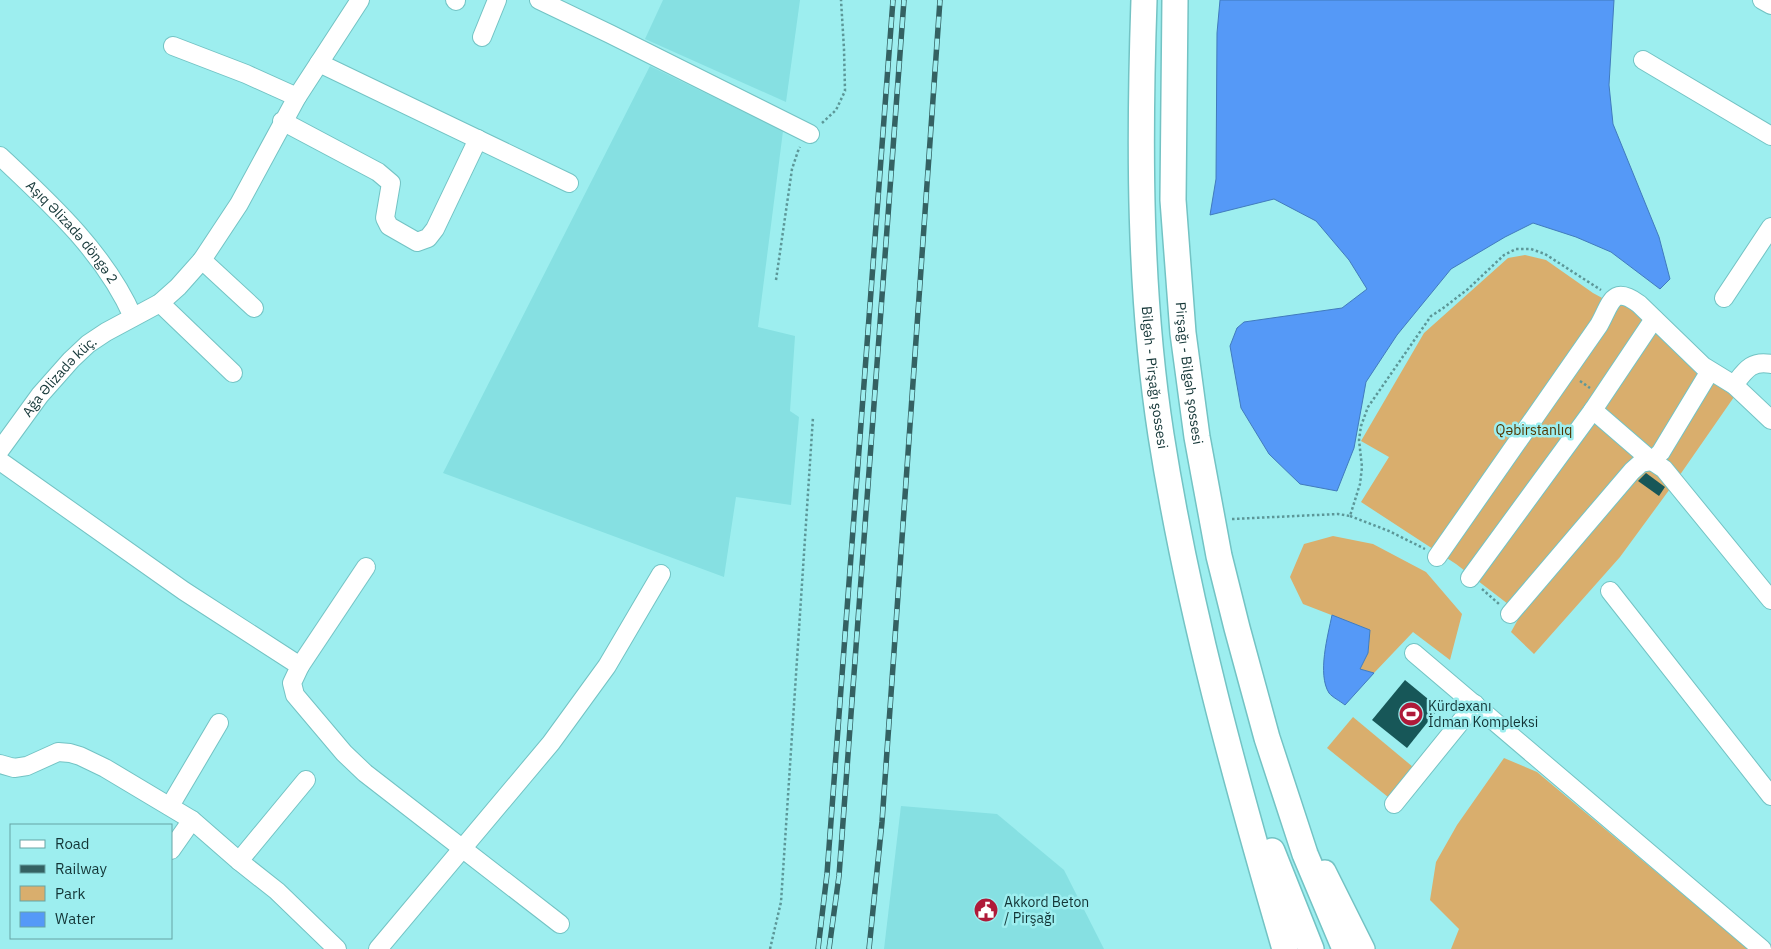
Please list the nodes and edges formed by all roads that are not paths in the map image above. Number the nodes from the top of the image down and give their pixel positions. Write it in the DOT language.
graph roads {
  1 [pos="360,0"];
  2 [pos="497,0"];
  3 [pos="539,0"];
  4 [pos="1144,0"];
  5 [pos="1175,0"];
  6 [pos="1762,0"];
  7 [pos="1771,5"];
  8 [pos="482,37"];
  9 [pos="173,46"];
  10 [pos="1643,60"];
  11 [pos="319,63"];
  12 [pos="297,97"];
  13 [pos="282,121"];
  14 [pos="810,134"];
  15 [pos="1771,136"];
  16 [pos="478,139"];
  17 [pos="0,156"];
  18 [pos="569,184"];
  19 [pos="1771,227"];
  20 [pos="202,260"];
  21 [pos="1724,298"];
  22 [pos="160,303"];
  23 [pos="254,308"];
  24 [pos="133,317"];
  25 [pos="1654,319"];
  26 [pos="1771,364"];
  27 [pos="1710,371"];
  28 [pos="233,373"];
  29 [pos="1734,386"];
  30 [pos="1598,403"];
  31 [pos="1771,420"];
  32 [pos="0,450"];
  33 [pos="0,461"];
  34 [pos="1652,461"];
  35 [pos="1437,557"];
  36 [pos="366,567"];
  37 [pos="661,574"];
  38 [pos="1470,578"];
  39 [pos="1610,591"];
  40 [pos="1771,600"];
  41 [pos="1510,614"];
  42 [pos="1414,653"];
  43 [pos="300,666"];
  44 [pos="1475,704"];
  45 [pos="219,724"];
  46 [pos="1267,738"];
  47 [pos="1230,747"];
  48 [pos="0,764"];
  49 [pos="306,780"];
  50 [pos="1771,796"];
  51 [pos="1394,804"];
  52 [pos="170,806"];
  53 [pos="192,820"];
  54 [pos="172,849"];
  55 [pos="461,849"];
  56 [pos="239,861"];
  57 [pos="560,924"];
  58 [pos="1771,941"];
  59 [pos="337,949"];
  60 [pos="378,949"];
  61 [pos="1285,949"];
  62 [pos="1311,949"];
  63 [pos="1345,949"];
  64 [pos="1364,949"];
  65 [pos="1762,949"];
  1 -- 11 [label="street, Ağa Əlizadə küç."];
  2 -- 8 [label="street"];
  3 -- 14 [label="street"];
  4 -- 47 [label="highway, Bilgəh - Pirşağı şossesi"];
  5 -- 46 [label="highway, Pirşağı - Bilgəh şossesi"];
  6 -- 7 [label="street"];
  9 -- 12 [label="street"];
  10 -- 15 [label="street"];
  11 -- 12 [label="street, Ağa Əlizadə küç."];
  11 -- 16 [label="street"];
  12 -- 13 [label="street, Ağa Əlizadə küç."];
  13 -- 16 [label="street"];
  13 -- 20 [label="street, Ağa Əlizadə küç."];
  16 -- 18 [label="street"];
  17 -- 24 [label="street, Aşıq Əlizadə döngə 2"];
  19 -- 21 [label="street"];
  20 -- 22 [label="street, Ağa Əlizadə küç."];
  20 -- 23 [label="street"];
  22 -- 24 [label="street, Ağa Əlizadə küç."];
  22 -- 28 [label="street"];
  24 -- 32 [label="street, Ağa Əlizadə küç."];
  25 -- 27 [label="street"];
  25 -- 30 [label="street"];
  25 -- 35 [label="street"];
  26 -- 29 [label="street"];
  27 -- 29 [label="street"];
  27 -- 34 [label="street"];
  29 -- 31 [label="street"];
  30 -- 34 [label="street"];
  30 -- 38 [label="street"];
  33 -- 43 [label="street"];
  34 -- 40 [label="street"];
  34 -- 41 [label="street"];
  36 -- 43 [label="street"];
  37 -- 55 [label="street"];
  39 -- 50 [label="street"];
  42 -- 44 [label="street"];
  43 -- 55 [label="street"];
  44 -- 51 [label="street"];
  44 -- 65 [label="street"];
  45 -- 52 [label="street"];
  46 -- 63 [label="highway, Pirşağı - Bilgəh şossesi"];
  46 -- 64 [label="main road"];
  47 -- 61 [label="highway"];
  47 -- 62 [label="highway"];
  48 -- 52 [label="street"];
  49 -- 56 [label="street"];
  52 -- 53 [label="street"];
  53 -- 54 [label="street"];
  53 -- 56 [label="street"];
  55 -- 57 [label="street"];
  55 -- 60 [label="street"];
  56 -- 59 [label="street"];
  58 -- 65 [label="street"];
}
